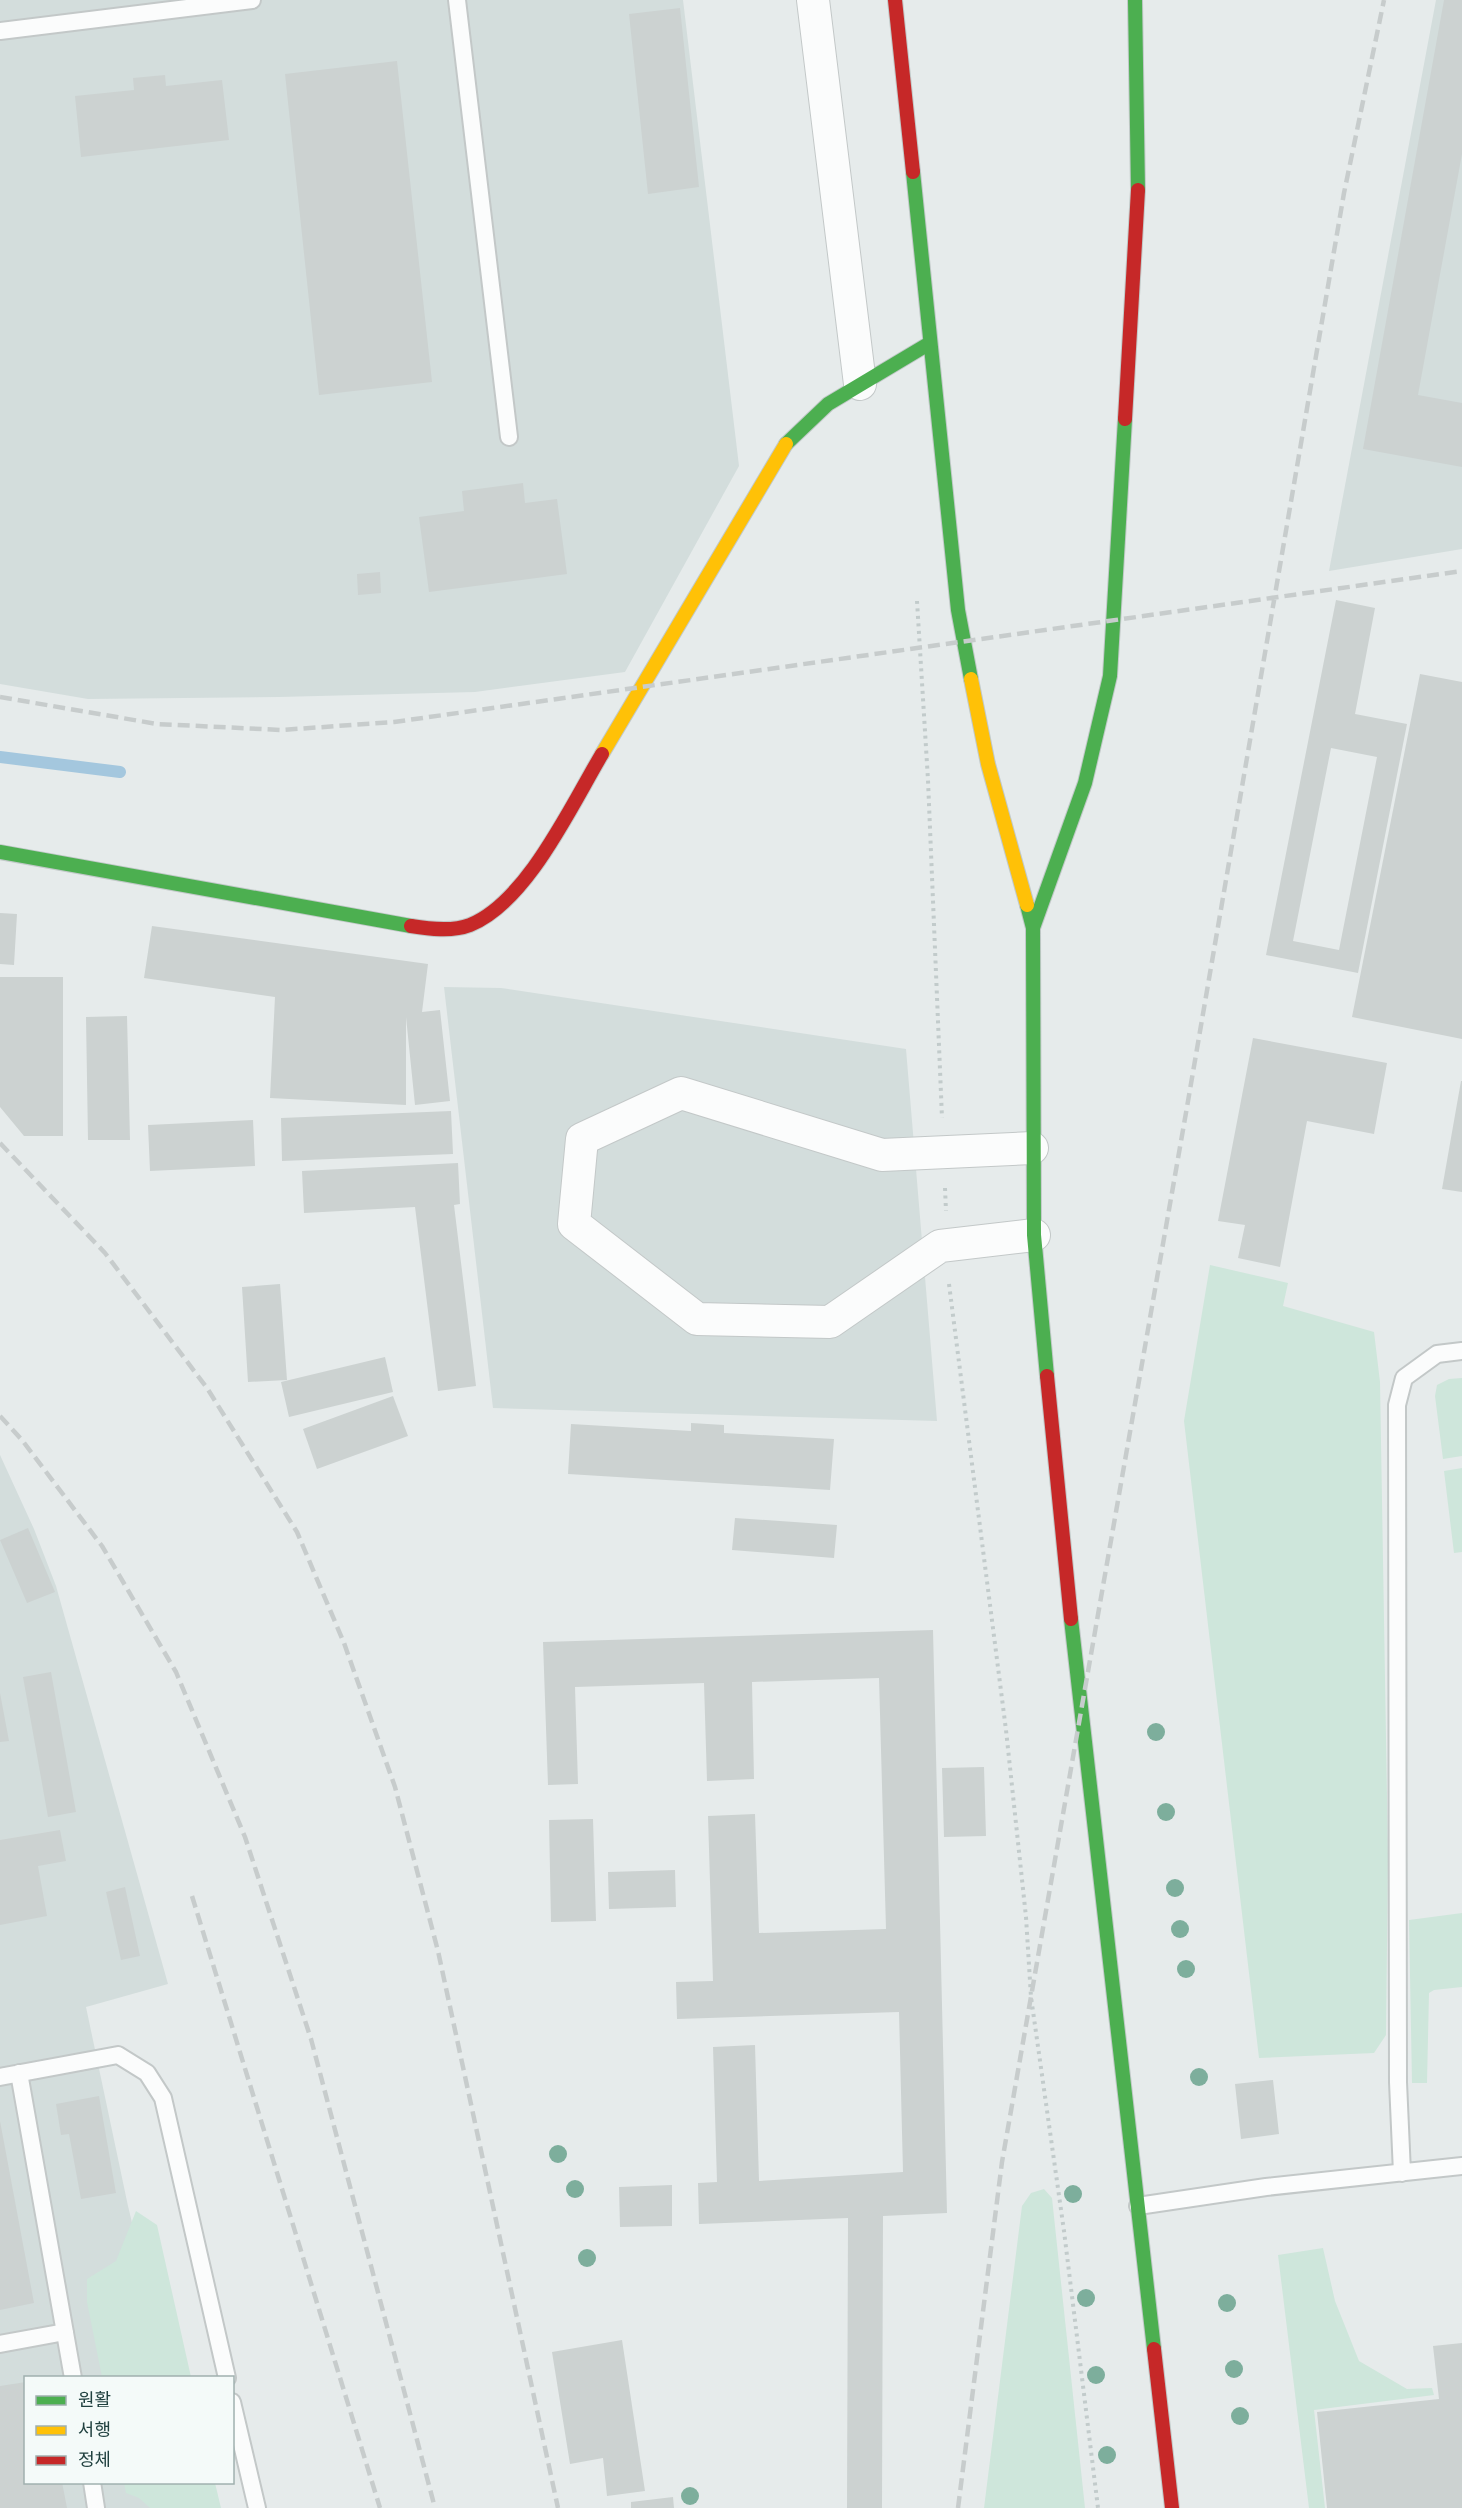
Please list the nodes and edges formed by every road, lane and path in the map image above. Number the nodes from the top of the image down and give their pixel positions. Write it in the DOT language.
graph roads {
  1 [pos="252,0"];
  2 [pos="457,0"];
  3 [pos="813,0"];
  4 [pos="895,0"];
  5 [pos="1135,0"];
  6 [pos="0,31"];
  7 [pos="930,343"];
  8 [pos="860,384"];
  9 [pos="508,437"];
  10 [pos="0,852"];
  11 [pos="1033,928"];
  12 [pos="1032,1148"];
  13 [pos="1034,1235"];
  14 [pos="1462,1351"];
  15 [pos="19,2073"];
  16 [pos="0,2077"];
  17 [pos="1462,2166"];
  18 [pos="1402,2173"];
  19 [pos="1138,2206"];
  20 [pos="65,2332"];
  21 [pos="0,2344"];
  22 [pos="73,2376"];
  23 [pos="227,2376"];
  24 [pos="234,2410"];
  25 [pos="92,2484"];
  26 [pos="96,2508"];
  27 [pos="257,2508"];
  28 [pos="1172,2508"];
  1 -- 6 [label="lane"];
  2 -- 9 [label="lane"];
  3 -- 8 [label="street"];
  4 -- 7 [label="main road"];
  5 -- 11 [label="main road"];
  7 -- 8 [label="main road"];
  7 -- 11 [label="main road"];
  8 -- 10 [label="main road"];
  11 -- 12 [label="main road"];
  12 -- 13 [label="main road"];
  12 -- 13 [label="street"];
  13 -- 19 [label="main road"];
  14 -- 18 [label="lane"];
  15 -- 16 [label="lane"];
  15 -- 20 [label="lane"];
  15 -- 23 [label="lane"];
  17 -- 18 [label="lane"];
  18 -- 19 [label="lane"];
  19 -- 28 [label="main road"];
  20 -- 21 [label="lane"];
  20 -- 22 [label="lane"];
  24 -- 27 [label="lane"];
  25 -- 26 [label="lane"];
}
